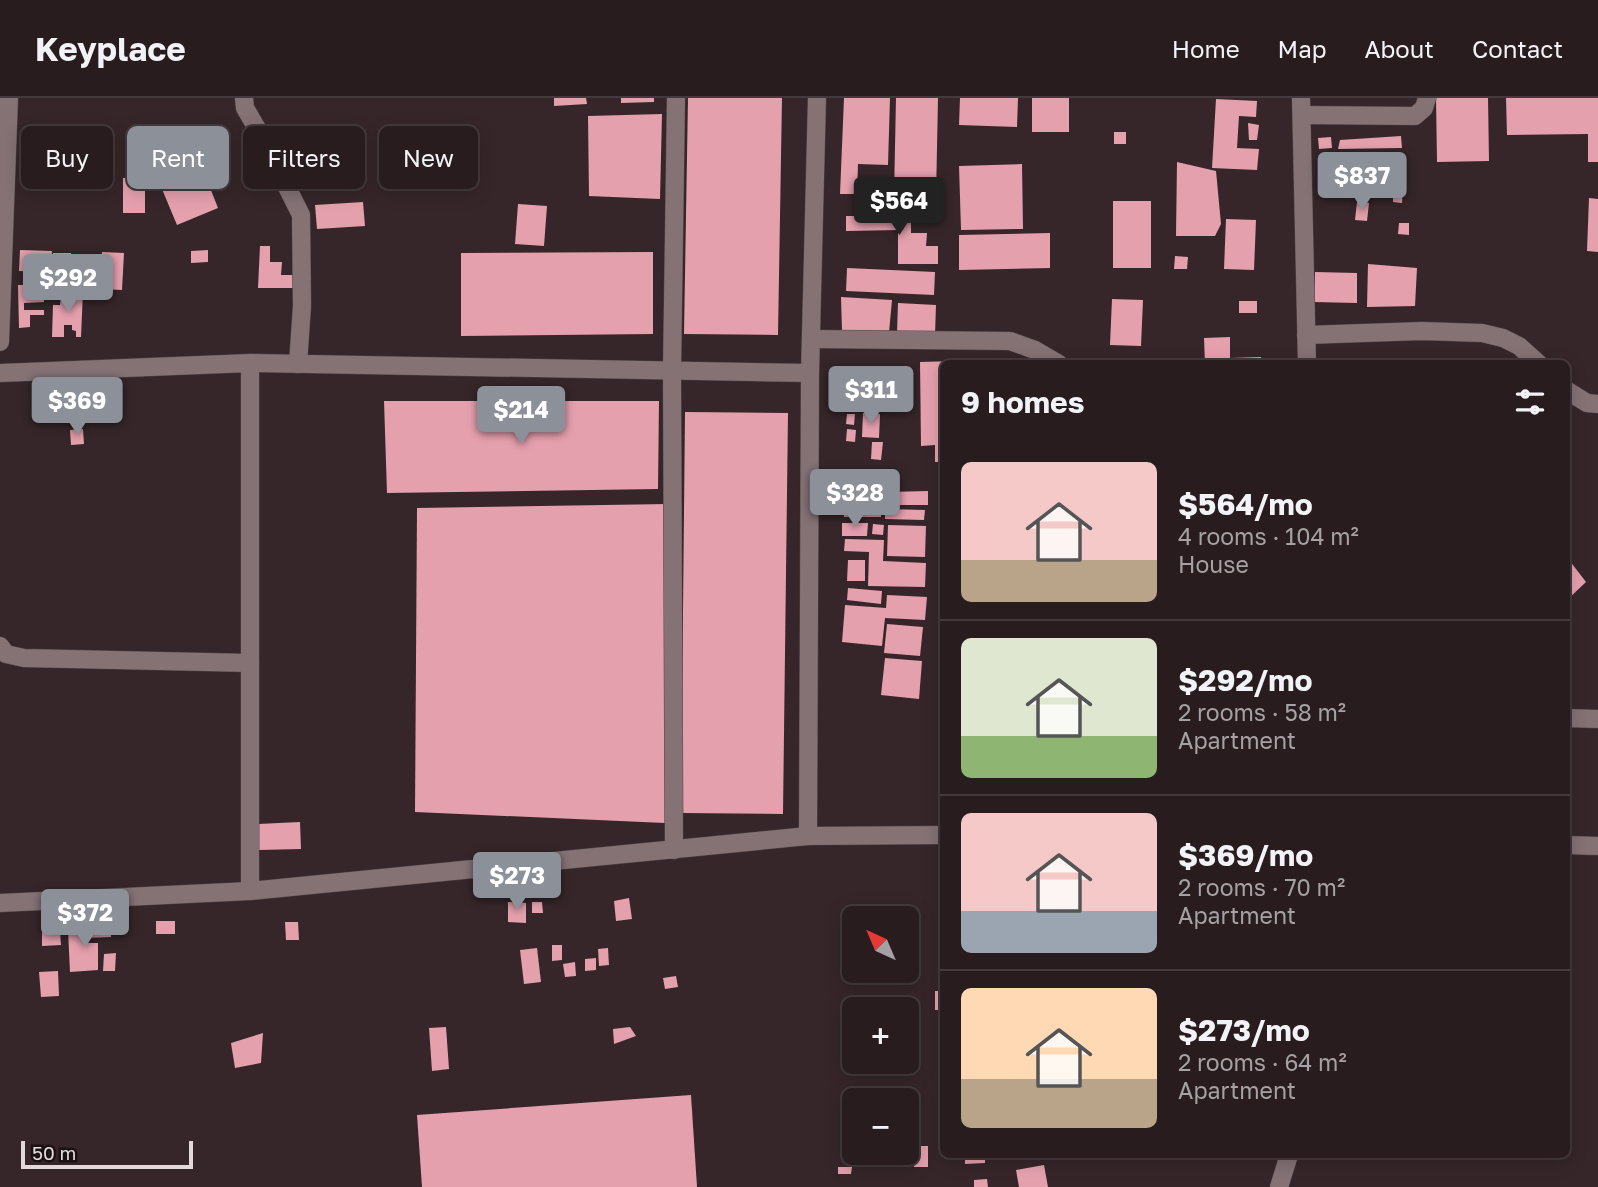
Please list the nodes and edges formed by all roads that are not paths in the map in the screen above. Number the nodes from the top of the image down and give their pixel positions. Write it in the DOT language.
graph roads {
  1 [pos="9,98"];
  2 [pos="244,98"];
  3 [pos="676,98"];
  4 [pos="817,98"];
  5 [pos="1427,98"];
  6 [pos="1301,107"];
  7 [pos="1306,335"];
  8 [pos="811,339"];
  9 [pos="0,342"];
  10 [pos="1052,360"];
  11 [pos="1307,360"];
  12 [pos="1535,360"];
  13 [pos="250,363"];
  14 [pos="298,364"];
  15 [pos="672,371"];
  16 [pos="0,373"];
  17 [pos="810,373"];
  18 [pos="1570,392"];
  19 [pos="1598,404"];
  20 [pos="0,646"];
  21 [pos="250,663"];
  22 [pos="1570,718"];
  23 [pos="1598,719"];
  24 [pos="940,835"];
  25 [pos="808,836"];
  26 [pos="1570,845"];
  27 [pos="1598,846"];
  28 [pos="674,850"];
  29 [pos="250,891"];
  30 [pos="0,904"];
  31 [pos="1288,1158"];
  32 [pos="1279,1187"];
  1 -- 9 [label="street"];
  2 -- 14 [label="street"];
  3 -- 15 [label="street"];
  4 -- 8 [label="street"];
  5 -- 6 [label="street"];
  6 -- 7 [label="street"];
  7 -- 11 [label="street"];
  7 -- 12 [label="street"];
  8 -- 10 [label="street"];
  8 -- 17 [label="street"];
  13 -- 14 [label="street"];
  13 -- 16 [label="street"];
  13 -- 21 [label="street"];
  14 -- 15 [label="street"];
  15 -- 17 [label="street"];
  15 -- 28 [label="street"];
  17 -- 25 [label="street"];
  18 -- 19 [label="street"];
  20 -- 21 [label="street"];
  21 -- 29 [label="street"];
  22 -- 23 [label="street"];
  24 -- 25 [label="street"];
  25 -- 28 [label="street"];
  26 -- 27 [label="street"];
  28 -- 29 [label="street"];
  29 -- 30 [label="street"];
  31 -- 32 [label="street"];
}
